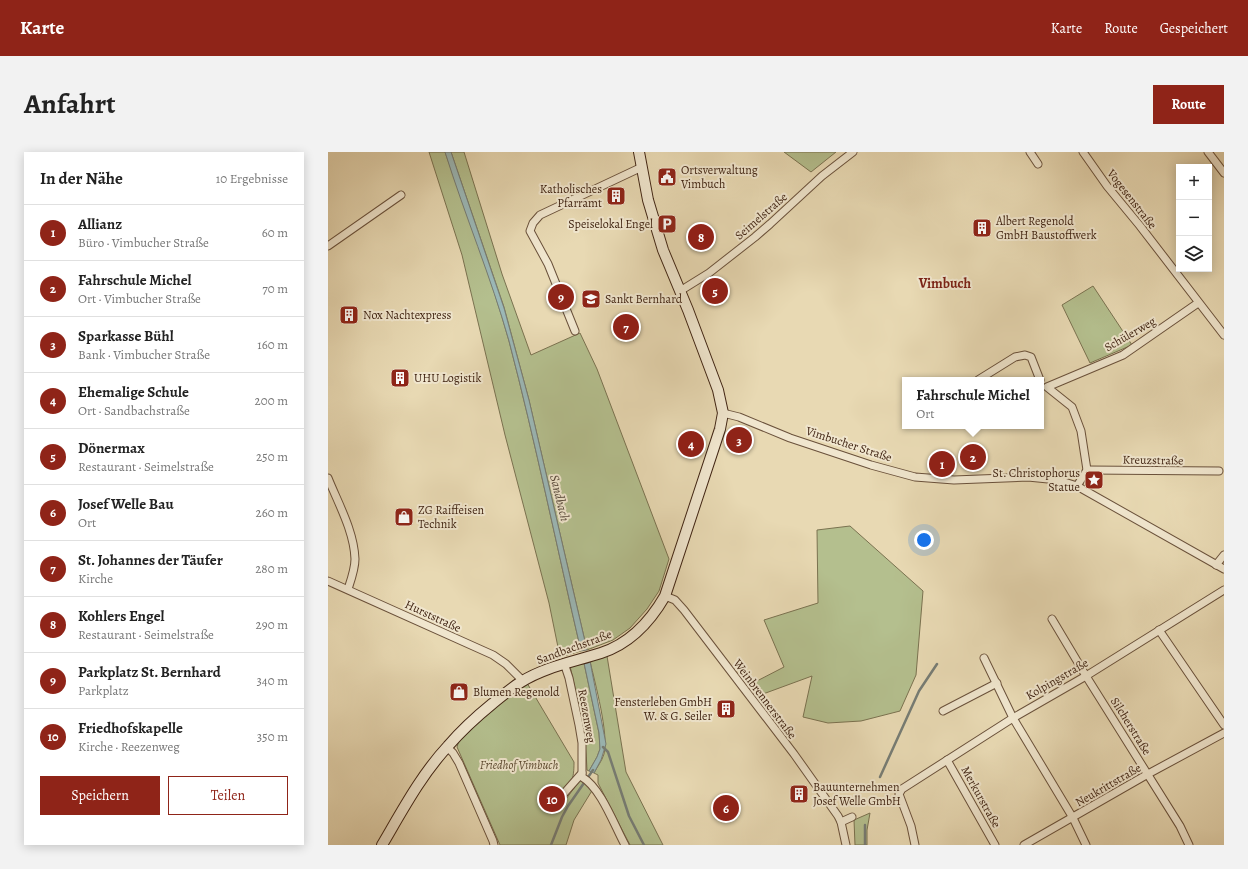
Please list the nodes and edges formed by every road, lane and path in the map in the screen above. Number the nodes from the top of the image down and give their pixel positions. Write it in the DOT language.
graph roads {
  1 [pos="639,152"];
  2 [pos="853,152"];
  3 [pos="1030,152"];
  4 [pos="1083,152"];
  5 [pos="1208,152"];
  6 [pos="1038,164"];
  7 [pos="642,167"];
  8 [pos="1224,173"];
  9 [pos="401,195"];
  10 [pos="328,246"];
  11 [pos="680,291"];
  12 [pos="1198,303"];
  13 [pos="575,331"];
  14 [pos="1224,335"];
  15 [pos="983,377"];
  16 [pos="1039,377"];
  17 [pos="1044,385"];
  18 [pos="723,414"];
  19 [pos="1087,470"];
  20 [pos="1219,471"];
  21 [pos="328,478"];
  22 [pos="1077,486"];
  23 [pos="1224,555"];
  24 [pos="1216,564"];
  25 [pos="1224,569"];
  26 [pos="328,581"];
  27 [pos="348,589"];
  28 [pos="1224,590"];
  29 [pos="665,596"];
  30 [pos="1052,619"];
  31 [pos="1159,630"];
  32 [pos="984,658"];
  33 [pos="568,662"];
  34 [pos="1086,676"];
  35 [pos="522,681"];
  36 [pos="997,683"];
  37 [pos="942,711"];
  38 [pos="1013,718"];
  39 [pos="1224,725"];
  40 [pos="1224,733"];
  41 [pos="447,747"];
  42 [pos="947,760"];
  43 [pos="1148,774"];
  44 [pos="584,777"];
  45 [pos="551,792"];
  46 [pos="852,817"];
  47 [pos="1073,818"];
  48 [pos="841,822"];
  49 [pos="382,845"];
  50 [pos="494,845"];
  51 [pos="625,845"];
  52 [pos="846,845"];
  53 [pos="915,845"];
  54 [pos="995,845"];
  55 [pos="1024,845"];
  56 [pos="1086,845"];
  57 [pos="1189,845"];
  1 -- 7 [label="street"];
  2 -- 11 [label="street, Seimelstraße"];
  3 -- 6 [label="street"];
  4 -- 12 [label="street, Vogesenstraße"];
  5 -- 8 [label="street"];
  7 -- 11 [label="street"];
  7 -- 13 [label="street"];
  9 -- 10 [label="street"];
  11 -- 18 [label="street"];
  12 -- 14 [label="street, Vogesenstraße"];
  12 -- 17 [label="street, Schülerweg"];
  15 -- 16 [label="street"];
  17 -- 19 [label="street, Schülerweg"];
  18 -- 22 [label="street, Vimbucher Straße"];
  18 -- 29 [label="street, Sandbachstraße"];
  19 -- 20 [label="street, Kreuzstraße"];
  19 -- 22 [label="street"];
  21 -- 27 [label="street"];
  22 -- 24 [label="street, Vimbucher Straße"];
  23 -- 24 [label="street"];
  24 -- 25 [label="street, Vimbucher Straße"];
  26 -- 27 [label="street, Hurststraße"];
  27 -- 35 [label="street, Hurststraße"];
  28 -- 31 [label="street, Kolpingstraße"];
  29 -- 33 [label="street, Sandbachstraße"];
  29 -- 48 [label="street, Weinbrennerstraße"];
  30 -- 34 [label="street, Silcherstraße"];
  31 -- 34 [label="street, Kolpingstraße"];
  31 -- 39 [label="street"];
  32 -- 36 [label="street"];
  33 -- 35 [label="street, Sandbachstraße"];
  33 -- 44 [label="street, Reezenweg"];
  34 -- 38 [label="street, Kolpingstraße"];
  34 -- 43 [label="street, Silcherstraße"];
  35 -- 41 [label="street, Sandbachstraße"];
  36 -- 37 [label="street"];
  36 -- 38 [label="street"];
  38 -- 42 [label="street, Kolpingstraße"];
  38 -- 47 [label="street"];
  40 -- 43 [label="street, Neukrittstraße"];
  41 -- 49 [label="street, Sandbachstraße"];
  41 -- 50 [label="street"];
  42 -- 53 [label="street, Kolpingstraße"];
  42 -- 54 [label="street, Merkurstraße"];
  43 -- 47 [label="street, Neukrittstraße"];
  43 -- 57 [label="street, Silcherstraße"];
  44 -- 45 [label="street"];
  44 -- 51 [label="street"];
  46 -- 48 [label="street"];
  47 -- 55 [label="street, Neukrittstraße"];
  47 -- 56 [label="street"];
  48 -- 52 [label="street, Weinbrennerstraße"];
}
